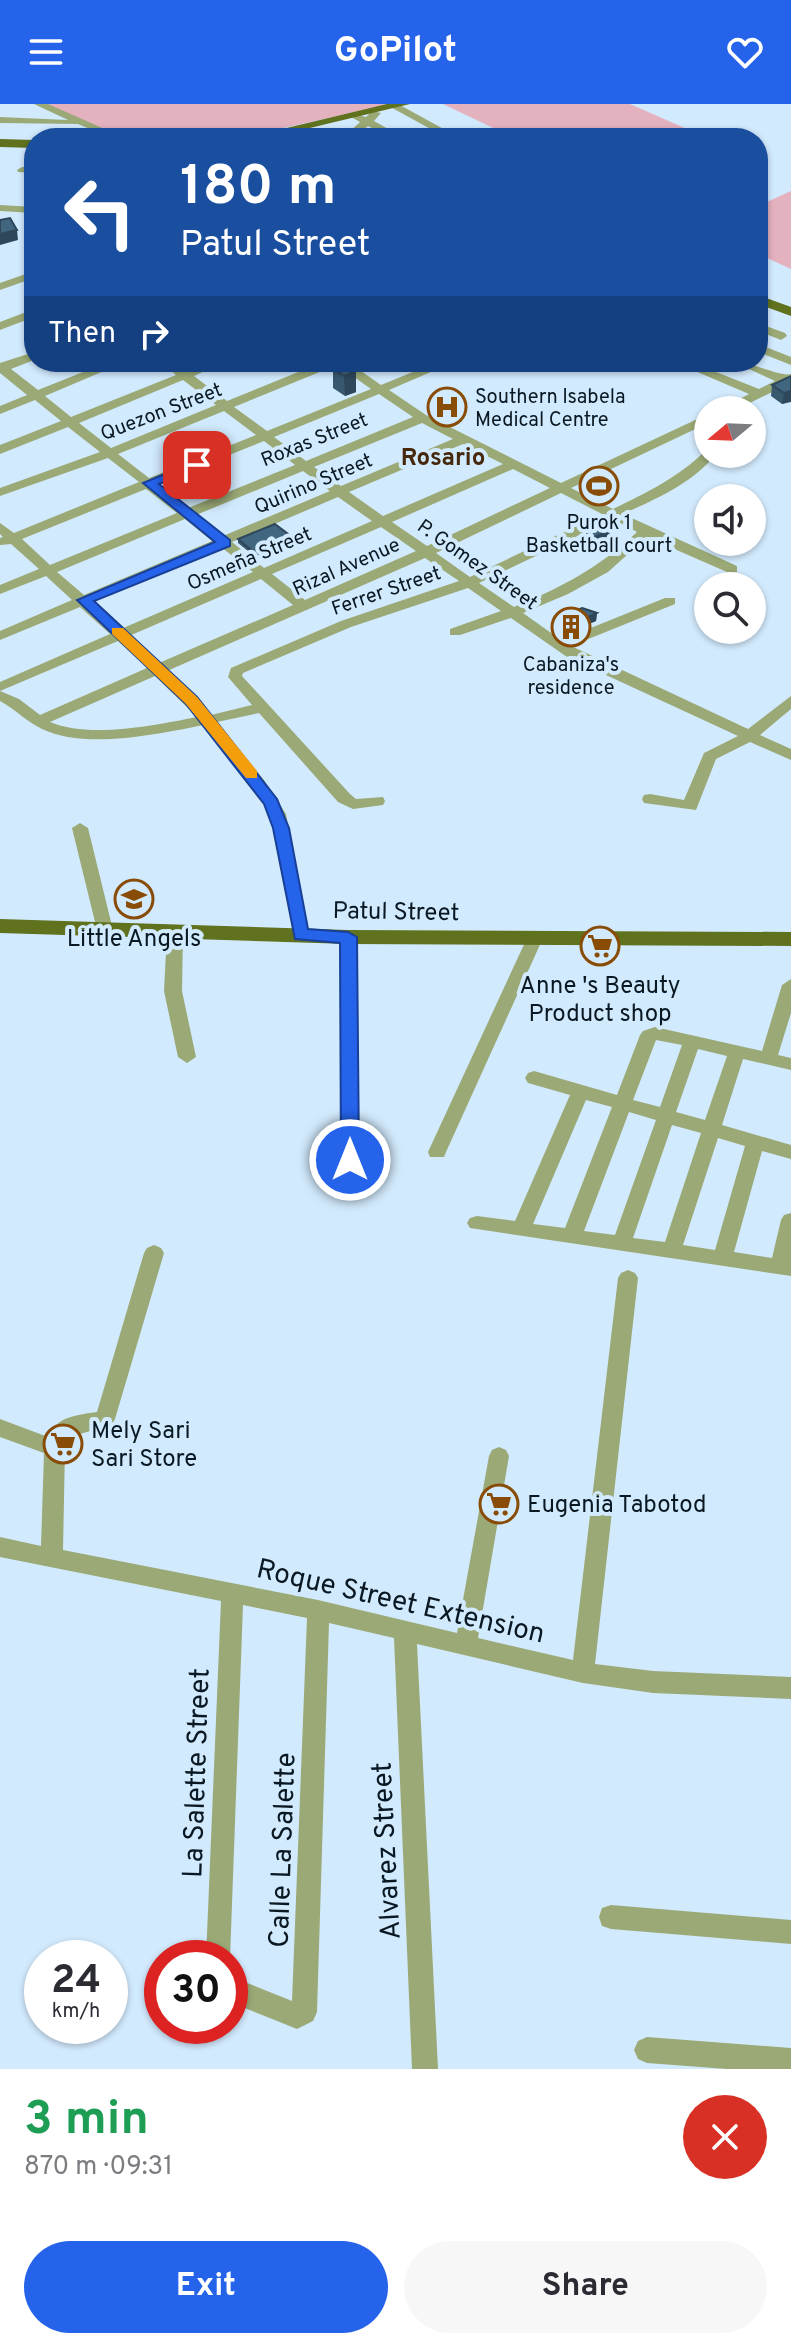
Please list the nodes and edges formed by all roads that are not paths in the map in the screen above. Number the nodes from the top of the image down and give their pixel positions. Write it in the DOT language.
graph roads {
  1 [pos="39,104"];
  2 [pos="392,106"];
  3 [pos="355,115"];
  4 [pos="0,120"];
  5 [pos="369,121"];
  6 [pos="88,124"];
  7 [pos="97,128"];
  8 [pos="299,128"];
  9 [pos="360,128"];
  10 [pos="381,128"];
  11 [pos="435,128"];
  12 [pos="0,143"];
  13 [pos="24,144"];
  14 [pos="0,208"];
  15 [pos="24,209"];
  16 [pos="24,278"];
  17 [pos="0,287"];
  18 [pos="768,303"];
  19 [pos="791,312"];
  20 [pos="24,317"];
  21 [pos="0,326"];
  22 [pos="768,331"];
  23 [pos="781,336"];
  24 [pos="768,352"];
  25 [pos="24,360"];
  26 [pos="791,361"];
  27 [pos="1,368"];
  28 [pos="95,372"];
  29 [pos="180,372"];
  30 [pos="192,372"];
  31 [pos="312,372"];
  32 [pos="352,372"];
  33 [pos="425,372"];
  34 [pos="703,372"];
  35 [pos="768,372"];
  36 [pos="184,375"];
  37 [pos="788,379"];
  38 [pos="381,391"];
  39 [pos="755,395"];
  40 [pos="36,396"];
  41 [pos="228,406"];
  42 [pos="0,410"];
  43 [pos="422,418"];
  44 [pos="72,422"];
  45 [pos="694,425"];
  46 [pos="269,437"];
  47 [pos="463,439"];
  48 [pos="0,450"];
  49 [pos="109,453"];
  50 [pos="306,463"];
  51 [pos="514,464"];
  52 [pos="694,467"];
  53 [pos="149,483"];
  54 [pos="566,488"];
  55 [pos="0,492"];
  56 [pos="341,493"];
  57 [pos="187,512"];
  58 [pos="615,514"];
  59 [pos="383,521"];
  60 [pos="0,527"];
  61 [pos="646,531"];
  62 [pos="6,540"];
  63 [pos="225,543"];
  64 [pos="426,552"];
  65 [pos="49,569"];
  66 [pos="732,569"];
  67 [pos="264,574"];
  68 [pos="468,583"];
  69 [pos="0,590"];
  70 [pos="84,600"];
  71 [pos="670,601"];
  72 [pos="304,606"];
  73 [pos="513,613"];
  74 [pos="455,632"];
  75 [pos="121,634"];
  76 [pos="0,636"];
  77 [pos="559,646"];
  78 [pos="160,670"];
  79 [pos="0,687"];
  80 [pos="0,696"];
  81 [pos="791,701"];
  82 [pos="260,708"];
  83 [pos="209,720"];
  84 [pos="39,721"];
  85 [pos="748,737"];
  86 [pos="791,755"];
  87 [pos="650,799"];
  88 [pos="377,801"];
  89 [pos="80,828"];
  90 [pos="0,926"];
  91 [pos="105,930"];
  92 [pos="175,932"];
  93 [pos="301,935"];
  94 [pos="348,937"];
  95 [pos="535,938"];
  96 [pos="791,939"];
  97 [pos="791,985"];
  98 [pos="787,1012"];
  99 [pos="784,1032"];
  100 [pos="692,1041"];
  101 [pos="737,1051"];
  102 [pos="187,1057"];
  103 [pos="768,1059"];
  104 [pos="791,1064"];
  105 [pos="534,1078"];
  106 [pos="580,1092"];
  107 [pos="622,1104"];
  108 [pos="666,1117"];
  109 [pos="711,1130"];
  110 [pos="755,1142"];
  111 [pos="437,1152"];
  112 [pos="791,1152"];
  113 [pos="350,1160"];
  114 [pos="791,1220"];
  115 [pos="477,1223"];
  116 [pos="521,1229"];
  117 [pos="572,1236"];
  118 [pos="622,1243"];
  119 [pos="672,1249"];
  120 [pos="154,1253"];
  121 [pos="723,1256"];
  122 [pos="785,1267"];
  123 [pos="628,1278"];
  124 [pos="0,1428"];
  125 [pos="55,1448"];
  126 [pos="499,1456"];
  127 [pos="0,1547"];
  128 [pos="52,1557"];
  129 [pos="232,1592"];
  130 [pos="318,1610"];
  131 [pos="405,1631"];
  132 [pos="466,1645"];
  133 [pos="583,1673"];
  134 [pos="791,1688"];
  135 [pos="611,1917"];
  136 [pos="791,1932"];
  137 [pos="219,1940"];
  138 [pos="248,1996"];
  139 [pos="647,2050"];
  140 [pos="791,2061"];
  141 [pos="425,2069"];
  1 -- 6 [label="street"];
  2 -- 3 [label="main road"];
  2 -- 5 [label="street"];
  2 -- 11 [label="street"];
  3 -- 5 [label="street"];
  3 -- 8 [label="main road"];
  4 -- 6 [label="street"];
  5 -- 9 [label="street"];
  5 -- 10 [label="street"];
  6 -- 7 [label="street"];
  12 -- 13 [label="main road"];
  14 -- 15 [label="street"];
  16 -- 17 [label="street"];
  18 -- 19 [label="main road"];
  20 -- 21 [label="street"];
  22 -- 23 [label="street"];
  24 -- 26 [label="street"];
  25 -- 27 [label="street"];
  27 -- 40 [label="street"];
  28 -- 40 [label="street"];
  29 -- 36 [label="street, P. Gomez Street"];
  30 -- 36 [label="street"];
  31 -- 41 [label="street, Quezon Street"];
  32 -- 38 [label="street"];
  33 -- 38 [label="street"];
  34 -- 39 [label="street"];
  35 -- 37 [label="street"];
  36 -- 41 [label="street, P. Gomez Street"];
  36 -- 44 [label="street"];
  37 -- 39 [label="street"];
  38 -- 43 [label="street"];
  38 -- 46 [label="street"];
  40 -- 42 [label="street"];
  40 -- 44 [label="street"];
  41 -- 46 [label="street, P. Gomez Street"];
  41 -- 49 [label="street, Quezon Street"];
  43 -- 47 [label="street"];
  43 -- 50 [label="street, Roxas Street"];
  44 -- 48 [label="street"];
  44 -- 49 [label="street"];
  45 -- 54 [label="street, Rizal Avenue"];
  46 -- 50 [label="street, P. Gomez Street"];
  46 -- 53 [label="street"];
  47 -- 51 [label="street"];
  47 -- 56 [label="street, Quirino Street"];
  49 -- 53 [label="street"];
  49 -- 55 [label="street, Quezon Street"];
  50 -- 56 [label="street, P. Gomez Street"];
  50 -- 57 [label="street, Roxas Street"];
  51 -- 54 [label="street"];
  51 -- 59 [label="street, Osmeña Street"];
  52 -- 58 [label="street, Ferrer Street"];
  53 -- 57 [label="street"];
  53 -- 62 [label="street"];
  54 -- 58 [label="street"];
  54 -- 64 [label="street, Rizal Avenue"];
  56 -- 59 [label="street, P. Gomez Street"];
  56 -- 63 [label="street, Quirino Street"];
  57 -- 63 [label="street"];
  57 -- 65 [label="street, Roxas Street"];
  58 -- 61 [label="street"];
  58 -- 68 [label="street, Ferrer Street"];
  59 -- 64 [label="street, P. Gomez Street"];
  59 -- 67 [label="street, Osmeña Street"];
  60 -- 62 [label="street"];
  61 -- 66 [label="street"];
  61 -- 73 [label="street"];
  62 -- 65 [label="street"];
  63 -- 67 [label="street"];
  63 -- 70 [label="street, Quirino Street"];
  64 -- 68 [label="street, P. Gomez Street"];
  64 -- 72 [label="street, Rizal Avenue"];
  65 -- 69 [label="street, Roxas Street"];
  65 -- 70 [label="street"];
  67 -- 72 [label="street"];
  67 -- 75 [label="street, Osmeña Street"];
  68 -- 73 [label="street, P. Gomez Street"];
  68 -- 82 [label="street, Ferrer Street"];
  70 -- 75 [label="street"];
  70 -- 76 [label="street, Quirino Street"];
  71 -- 77 [label="street"];
  72 -- 78 [label="street, Rizal Avenue"];
  73 -- 74 [label="street"];
  73 -- 77 [label="street, P. Gomez Street"];
  75 -- 78 [label="street"];
  75 -- 79 [label="street, Osmeña Street"];
  77 -- 85 [label="street, P. Gomez Street"];
  78 -- 83 [label="street"];
  78 -- 84 [label="street, Rizal Avenue"];
  80 -- 84 [label="street"];
  81 -- 85 [label="street"];
  82 -- 83 [label="street"];
  82 -- 88 [label="street"];
  83 -- 84 [label="street"];
  83 -- 93 [label="street"];
  85 -- 86 [label="street, P. Gomez Street"];
  85 -- 87 [label="street"];
  89 -- 91 [label="street"];
  90 -- 91 [label="main road, Patul Street"];
  91 -- 92 [label="main road, Patul Street"];
  92 -- 93 [label="main road, Patul Street"];
  92 -- 102 [label="street"];
  93 -- 94 [label="main road, Patul Street"];
  94 -- 95 [label="main road, Patul Street"];
  94 -- 113 [label="street"];
  95 -- 96 [label="main road, Patul Street"];
  95 -- 111 [label="street"];
  97 -- 98 [label="street"];
  98 -- 99 [label="street"];
  99 -- 103 [label="street"];
  100 -- 101 [label="street"];
  100 -- 107 [label="street"];
  100 -- 108 [label="street"];
  101 -- 103 [label="street"];
  101 -- 109 [label="street"];
  103 -- 104 [label="street"];
  105 -- 106 [label="street"];
  106 -- 107 [label="street"];
  106 -- 116 [label="street"];
  107 -- 108 [label="street"];
  107 -- 117 [label="street"];
  108 -- 109 [label="street"];
  108 -- 118 [label="street"];
  109 -- 110 [label="street"];
  109 -- 119 [label="street"];
  110 -- 112 [label="street"];
  110 -- 121 [label="street"];
  114 -- 122 [label="street"];
  115 -- 116 [label="street"];
  116 -- 117 [label="street"];
  117 -- 118 [label="street"];
  118 -- 119 [label="street"];
  119 -- 121 [label="street"];
  120 -- 125 [label="street"];
  121 -- 122 [label="street"];
  123 -- 133 [label="street"];
  124 -- 125 [label="street"];
  125 -- 128 [label="street"];
  126 -- 132 [label="street"];
  127 -- 128 [label="street, Roque Street Extension"];
  128 -- 129 [label="street, Roque Street Extension"];
  129 -- 130 [label="street, Roque Street Extension"];
  129 -- 137 [label="street, La Salette Street"];
  130 -- 131 [label="street, Roque Street Extension"];
  130 -- 138 [label="street, Calle La Salette"];
  131 -- 132 [label="street, Roque Street Extension"];
  131 -- 141 [label="street, Alvarez Street"];
  132 -- 133 [label="street, Roque Street Extension"];
  133 -- 134 [label="street, Roque Street Extension"];
  135 -- 136 [label="street"];
  139 -- 140 [label="street"];
}
